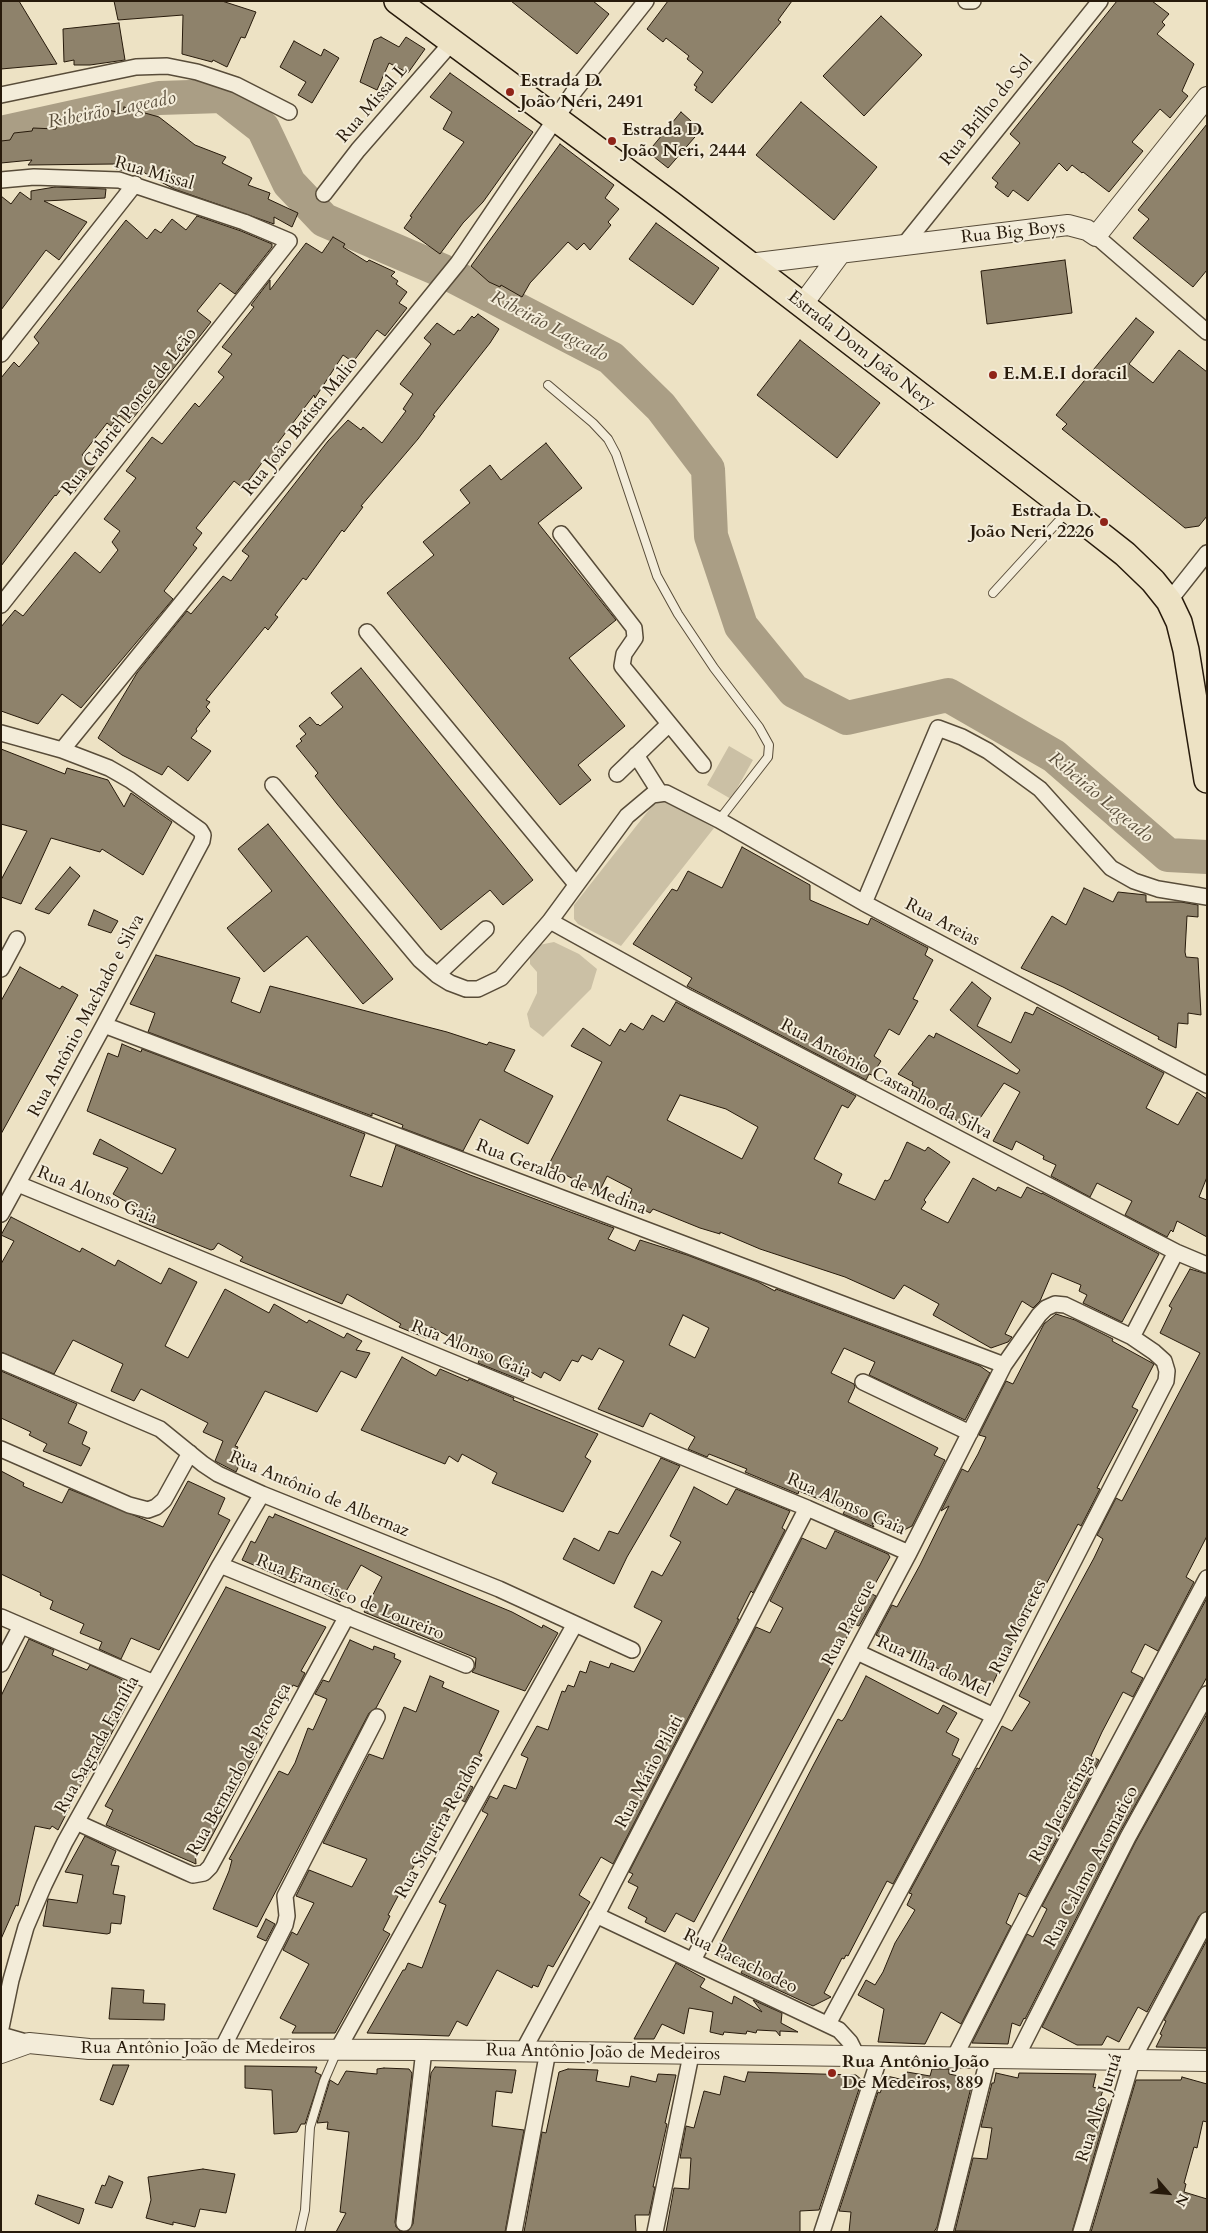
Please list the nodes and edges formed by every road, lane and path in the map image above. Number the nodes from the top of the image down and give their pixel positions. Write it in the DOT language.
graph roads {
  1 [pos="646,1"];
  2 [pos="966,1"];
  3 [pos="973,1"];
  4 [pos="1100,1"];
  5 [pos="402,3"];
  6 [pos="453,41"];
  7 [pos="1,95"];
  8 [pos="1207,97"];
  9 [pos="289,112"];
  10 [pos="556,118"];
  11 [pos="1,180"];
  12 [pos="135,184"];
  13 [pos="324,194"];
  14 [pos="262,229"];
  15 [pos="1096,236"];
  16 [pos="904,245"];
  17 [pos="840,254"];
  18 [pos="750,264"];
  19 [pos="802,305"];
  20 [pos="1207,332"];
  21 [pos="1,354"];
  22 [pos="548,385"];
  23 [pos="1069,510"];
  24 [pos="561,534"];
  25 [pos="1207,553"];
  26 [pos="993,593"];
  27 [pos="1169,601"];
  28 [pos="1,605"];
  29 [pos="367,632"];
  30 [pos="668,725"];
  31 [pos="1,733"];
  32 [pos="62,750"];
  33 [pos="636,755"];
  34 [pos="703,765"];
  35 [pos="617,774"];
  36 [pos="1207,780"];
  37 [pos="273,785"];
  38 [pos="660,793"];
  39 [pos="719,820"];
  40 [pos="576,884"];
  41 [pos="1207,897"];
  42 [pos="864,903"];
  43 [pos="550,921"];
  44 [pos="486,929"];
  45 [pos="17,939"];
  46 [pos="1,969"];
  47 [pos="437,975"];
  48 [pos="104,1025"];
  49 [pos="1207,1085"];
  50 [pos="18,1184"];
  51 [pos="1,1214"];
  52 [pos="1176,1252"];
  53 [pos="1207,1265"];
  54 [pos="1046,1308"];
  55 [pos="1132,1338"];
  56 [pos="1,1361"];
  57 [pos="1004,1365"];
  58 [pos="863,1382"];
  59 [pos="970,1433"];
  60 [pos="1,1449"];
  61 [pos="190,1453"];
  62 [pos="262,1494"];
  63 [pos="807,1508"];
  64 [pos="909,1553"];
  65 [pos="220,1565"];
  66 [pos="1207,1578"];
  67 [pos="347,1616"];
  68 [pos="1,1617"];
  69 [pos="575,1624"];
  70 [pos="21,1626"];
  71 [pos="632,1650"];
  72 [pos="857,1652"];
  73 [pos="1,1664"];
  74 [pos="466,1665"];
  75 [pos="154,1683"];
  76 [pos="1207,1694"];
  77 [pos="994,1716"];
  78 [pos="377,1717"];
  79 [pos="76,1822"];
  80 [pos="596,1915"];
  81 [pos="1207,1920"];
  82 [pos="693,1960"];
  83 [pos="828,2024"];
  84 [pos="1,2028"];
  85 [pos="1,2034"];
  86 [pos="29,2043"];
  87 [pos="338,2049"];
  88 [pos="222,2050"];
  89 [pos="424,2050"];
  90 [pos="524,2051"];
  91 [pos="548,2052"];
  92 [pos="1,2053"];
  93 [pos="691,2055"];
  94 [pos="857,2056"];
  95 [pos="880,2056"];
  96 [pos="954,2058"];
  97 [pos="988,2059"];
  98 [pos="1015,2060"];
  99 [pos="1132,2061"];
  100 [pos="1207,2061"];
  101 [pos="404,2223"];
  102 [pos="300,2232"];
  103 [pos="514,2232"];
  104 [pos="656,2232"];
  105 [pos="822,2232"];
  106 [pos="945,2232"];
  107 [pos="1081,2232"];
  1 -- 10 [label="street, Rua João Batista Malio"];
  2 -- 3 [label="street"];
  4 -- 16 [label="street, Rua Brilho do Sol"];
  5 -- 6 [label="main road, Estrada Dom João Nery"];
  6 -- 10 [label="main road, Estrada Dom João Nery"];
  6 -- 13 [label="street, Rua Missal L"];
  7 -- 9 [label="street"];
  8 -- 15 [label="street"];
  10 -- 18 [label="main road, Estrada Dom João Nery"];
  10 -- 32 [label="street, Rua João Batista Malio"];
  11 -- 12 [label="street, Rua Missal"];
  12 -- 14 [label="street, Rua Missal"];
  12 -- 21 [label="street"];
  14 -- 28 [label="street, Rua Gabriel Ponce de Leão"];
  15 -- 16 [label="street, Rua Big Boys"];
  15 -- 20 [label="street"];
  16 -- 17 [label="street, Rua Big Boys"];
  17 -- 18 [label="street, Rua Big Boys"];
  17 -- 19 [label="street"];
  18 -- 19 [label="main road, Estrada Dom João Nery"];
  19 -- 23 [label="main road, Estrada Dom João Nery"];
  22 -- 39 [label="lane"];
  23 -- 26 [label="lane"];
  23 -- 27 [label="main road, Estrada Dom João Nery"];
  24 -- 30 [label="street"];
  25 -- 27 [label="street"];
  27 -- 36 [label="main road, Estrada Dom João Nery"];
  29 -- 40 [label="street"];
  30 -- 33 [label="street"];
  30 -- 34 [label="street"];
  31 -- 32 [label="street"];
  32 -- 48 [label="street, Rua Antônio Machado e Silva"];
  33 -- 35 [label="street"];
  33 -- 38 [label="street"];
  37 -- 47 [label="street"];
  38 -- 39 [label="street, Rua Areias"];
  38 -- 40 [label="street"];
  39 -- 42 [label="street, Rua Areias"];
  40 -- 43 [label="street"];
  41 -- 42 [label="street"];
  42 -- 49 [label="street, Rua Areias"];
  43 -- 47 [label="street"];
  43 -- 52 [label="street, Rua Antônio Castanho da Silva"];
  44 -- 47 [label="street"];
  45 -- 46 [label="street"];
  48 -- 50 [label="street, Rua Antônio Machado e Silva"];
  48 -- 57 [label="street, Rua Geraldo de Medina"];
  50 -- 51 [label="street, Rua Antônio Machado e Silva"];
  50 -- 63 [label="street, Rua Alonso Gaia"];
  52 -- 53 [label="street, Rua Antônio Castanho da Silva"];
  52 -- 55 [label="street"];
  54 -- 55 [label="street, Rua Morretes"];
  54 -- 57 [label="street, Rua Parecue"];
  55 -- 77 [label="street, Rua Morretes"];
  56 -- 61 [label="street, Rua Antônio de Albernaz"];
  57 -- 59 [label="street, Rua Parecue"];
  58 -- 59 [label="street"];
  59 -- 64 [label="street, Rua Parecue"];
  60 -- 61 [label="street"];
  61 -- 62 [label="street, Rua Antônio de Albernaz"];
  62 -- 65 [label="street, Rua Sagrada Família"];
  62 -- 69 [label="street, Rua Antônio de Albernaz"];
  63 -- 64 [label="street, Rua Alonso Gaia"];
  63 -- 80 [label="street, Rua Mário Pilati"];
  64 -- 72 [label="street, Rua Parecue"];
  65 -- 67 [label="street, Rua Francisco de Loureiro"];
  65 -- 75 [label="street, Rua Sagrada Família"];
  66 -- 96 [label="street, Rua Jacaretinga"];
  67 -- 74 [label="street, Rua Francisco de Loureiro"];
  67 -- 79 [label="street, Rua Bernardo de Proença"];
  68 -- 70 [label="street"];
  69 -- 71 [label="street, Rua Antônio de Albernaz"];
  69 -- 87 [label="street, Rua Siqueira Rendon"];
  70 -- 73 [label="street"];
  70 -- 75 [label="street"];
  72 -- 77 [label="street, Rua Ilha do Mel"];
  72 -- 82 [label="street, Rua Parecue"];
  75 -- 79 [label="street, Rua Sagrada Família"];
  76 -- 98 [label="street, Rua Calamo Aromatico"];
  77 -- 83 [label="street, Rua Morretes"];
  78 -- 88 [label="street"];
  79 -- 84 [label="street, Rua Sagrada Família"];
  80 -- 82 [label="street, Rua Pacachodeo"];
  80 -- 90 [label="street, Rua Mário Pilati"];
  81 -- 99 [label="street, Rua Alto Juruá"];
  82 -- 83 [label="street, Rua Pacachodeo"];
  83 -- 94 [label="street, Rua Pacachodeo"];
  85 -- 86 [label="street"];
  86 -- 88 [label="street, Rua Antônio João de Medeiros"];
  86 -- 92 [label="street, Rua Antônio João de Medeiros"];
  87 -- 88 [label="street, Rua Antônio João de Medeiros"];
  87 -- 89 [label="street, Rua Antônio João de Medeiros"];
  87 -- 102 [label="lane"];
  89 -- 90 [label="street, Rua Antônio João de Medeiros"];
  89 -- 101 [label="street"];
  90 -- 91 [label="street, Rua Antônio João de Medeiros"];
  91 -- 93 [label="street, Rua Antônio João de Medeiros"];
  91 -- 103 [label="street"];
  93 -- 94 [label="street, Rua Antônio João de Medeiros"];
  93 -- 104 [label="street"];
  94 -- 95 [label="street, Rua Antônio João de Medeiros"];
  95 -- 96 [label="street, Rua Antônio João de Medeiros"];
  95 -- 105 [label="street"];
  96 -- 97 [label="street, Rua Antônio João de Medeiros"];
  97 -- 98 [label="street, Rua Antônio João de Medeiros"];
  97 -- 106 [label="street"];
  98 -- 99 [label="street, Rua Antônio João de Medeiros"];
  99 -- 100 [label="street, Rua Antônio João de Medeiros"];
  99 -- 107 [label="street, Rua Alto Juruá"];
}
